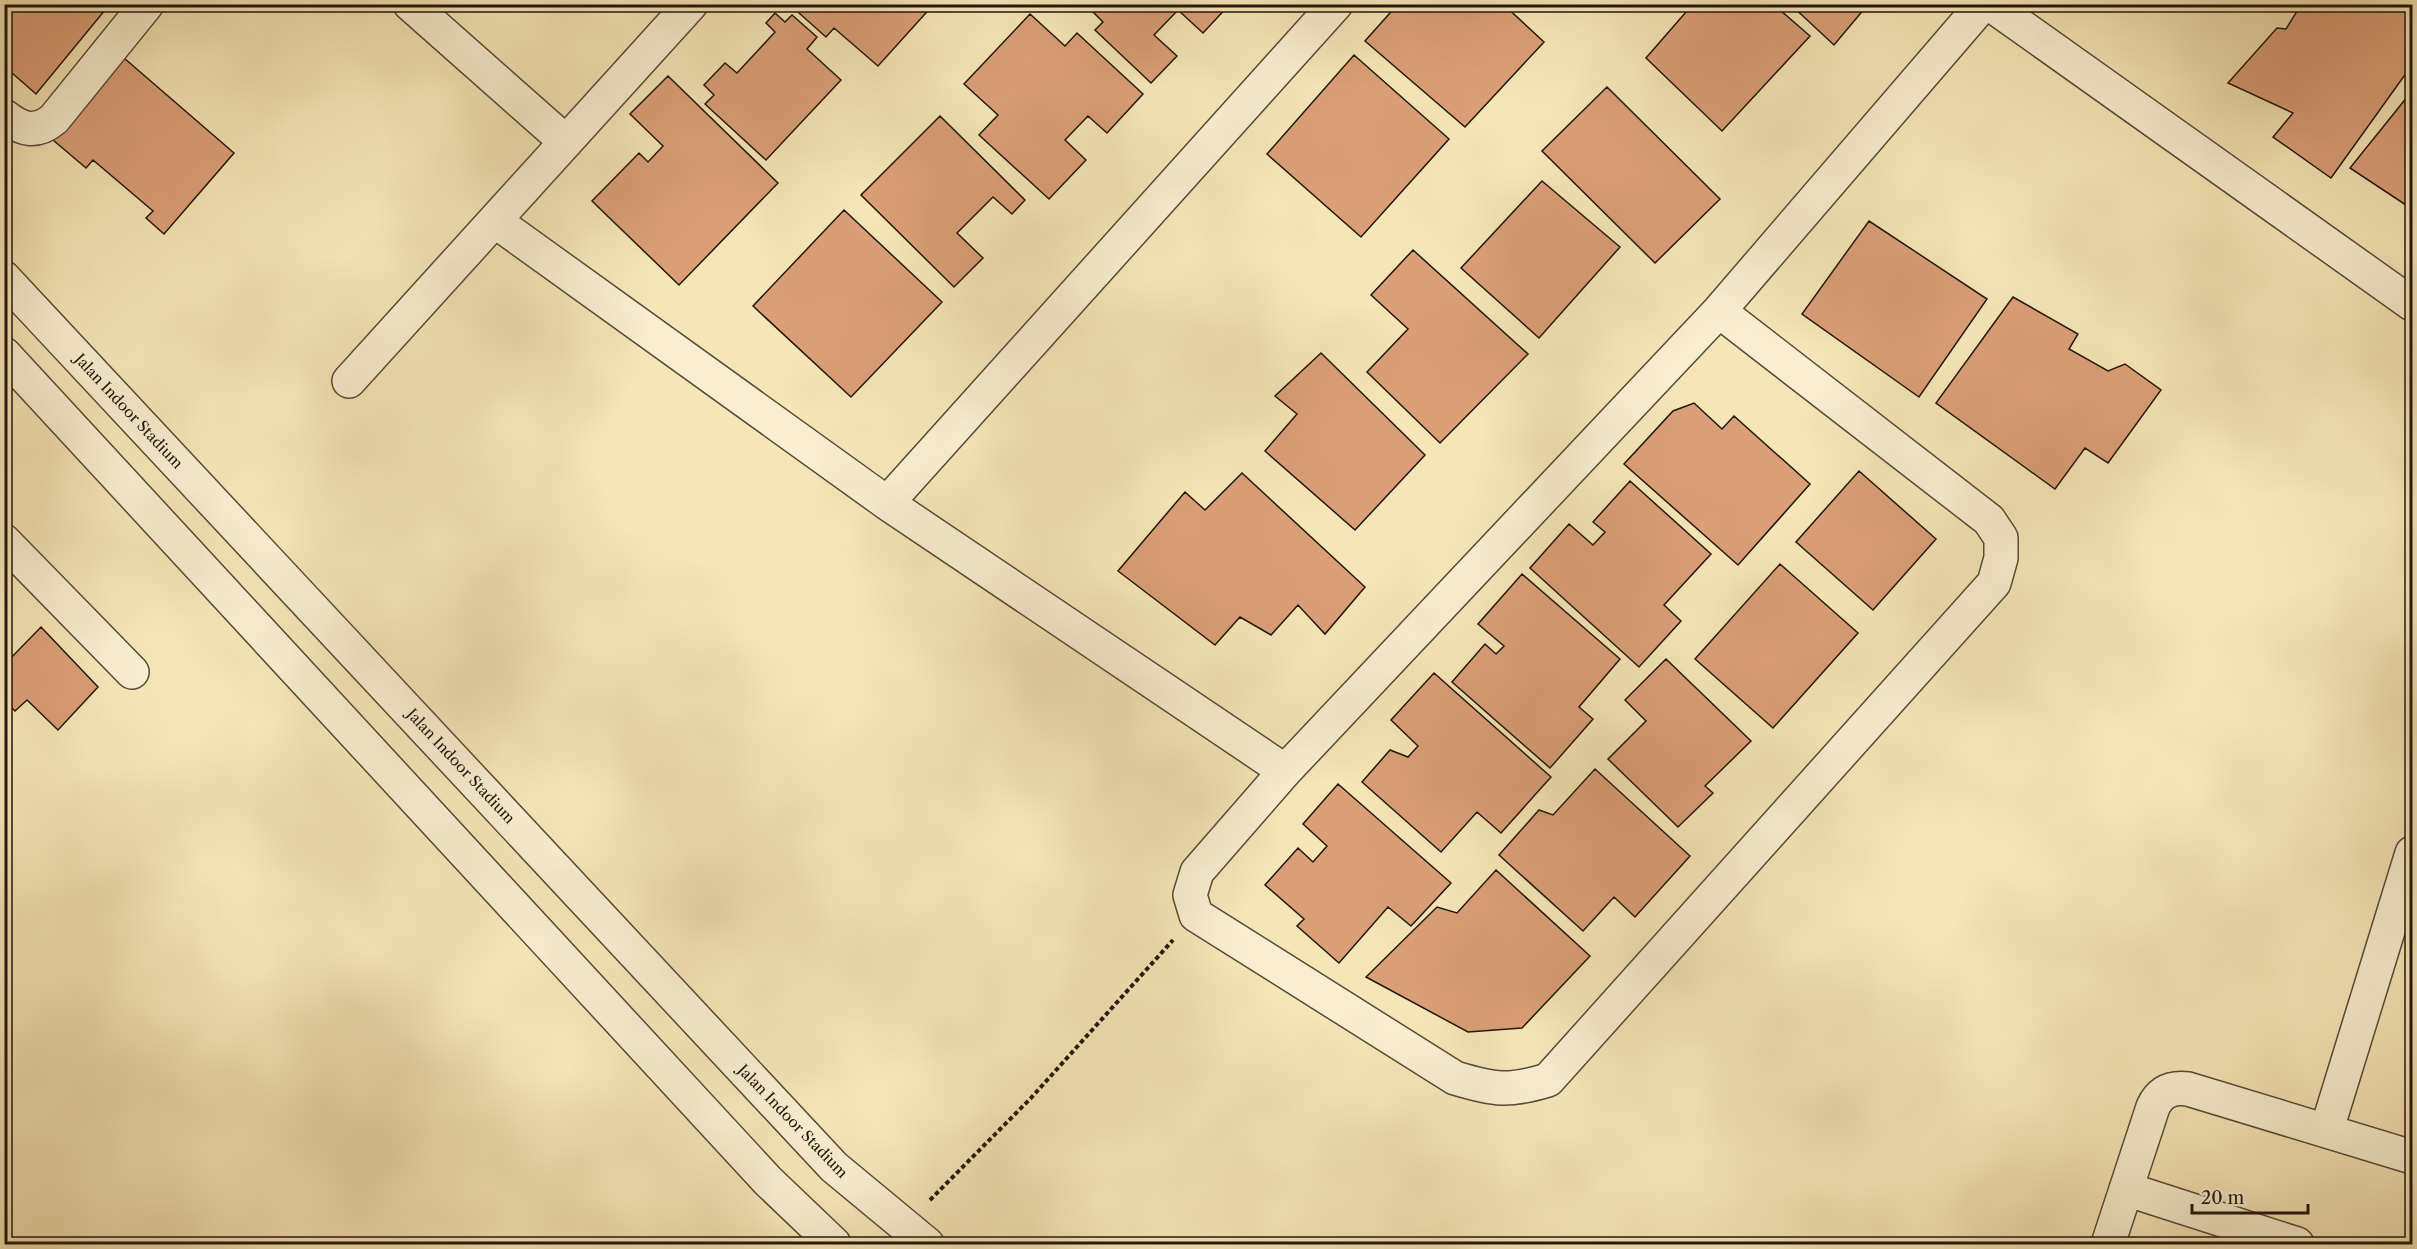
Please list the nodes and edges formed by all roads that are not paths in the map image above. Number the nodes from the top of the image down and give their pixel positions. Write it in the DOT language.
graph roads {
  1 [pos="147,4"];
  2 [pos="410,4"];
  3 [pos="691,4"];
  4 [pos="1336,4"];
  5 [pos="1983,4"];
  6 [pos="1989,4"];
  7 [pos="4,116"];
  8 [pos="566,142"];
  9 [pos="495,221"];
  10 [pos="4,278"];
  11 [pos="2412,304"];
  12 [pos="1719,312"];
  13 [pos="4,354"];
  14 [pos="350,381"];
  15 [pos="887,503"];
  16 [pos="4,541"];
  17 [pos="132,672"];
  18 [pos="1285,771"];
  19 [pos="2412,854"];
  20 [pos="2327,1130"];
  21 [pos="2412,1157"];
  22 [pos="2126,1190"];
  23 [pos="915,1235"];
  24 [pos="834,1245"];
  25 [pos="2108,1245"];
  26 [pos="2297,1245"];
  1 -- 7 [label="street"];
  2 -- 8 [label="street"];
  3 -- 8 [label="street"];
  4 -- 15 [label="street"];
  5 -- 12 [label="street"];
  6 -- 11 [label="street"];
  8 -- 9 [label="street"];
  9 -- 14 [label="street"];
  9 -- 15 [label="street"];
  10 -- 23 [label="street, Jalan Indoor Stadium"];
  12 -- 18 [label="street"];
  12 -- 18 [label="street"];
  13 -- 24 [label="street"];
  15 -- 18 [label="street"];
  16 -- 17 [label="street"];
  19 -- 20 [label="street"];
  20 -- 21 [label="street"];
  20 -- 22 [label="street"];
  22 -- 25 [label="street"];
  22 -- 26 [label="street"];
}
